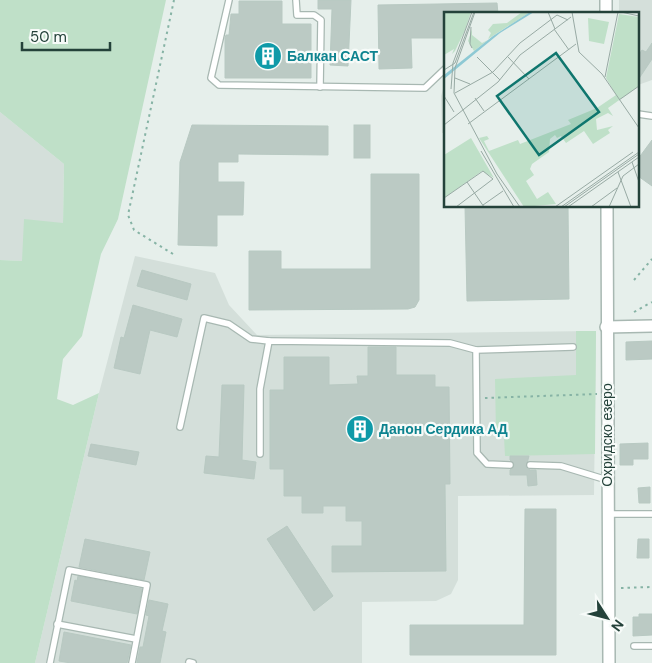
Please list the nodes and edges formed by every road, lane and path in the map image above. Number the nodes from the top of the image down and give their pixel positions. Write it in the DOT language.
graph roads {
  1 [pos="174,0"];
  2 [pos="229,0"];
  3 [pos="296,0"];
  4 [pos="444,70"];
  5 [pos="320,87"];
  6 [pos="606,208"];
  7 [pos="173,254"];
  8 [pos="652,259"];
  9 [pos="634,280"];
  10 [pos="652,302"];
  11 [pos="634,312"];
  12 [pos="652,326"];
  13 [pos="606,327"];
  14 [pos="269,341"];
  15 [pos="573,347"];
  16 [pos="476,350"];
  17 [pos="607,393"];
  18 [pos="477,398"];
  19 [pos="180,427"];
  20 [pos="260,454"];
  21 [pos="510,465"];
  22 [pos="530,465"];
  23 [pos="608,480"];
  24 [pos="608,514"];
  25 [pos="652,514"];
  26 [pos="652,587"];
  27 [pos="608,588"];
  28 [pos="57,624"];
  29 [pos="136,639"];
  30 [pos="634,646"];
  31 [pos="652,646"];
  32 [pos="50,663"];
  33 [pos="132,663"];
  34 [pos="609,663"];
  1 -- 7 [label="path"];
  2 -- 5 [label="lane"];
  3 -- 5 [label="lane"];
  4 -- 5 [label="lane"];
  6 -- 13 [label="street, Охридско езеро"];
  8 -- 9 [label="path"];
  10 -- 11 [label="path"];
  12 -- 13 [label="street"];
  13 -- 17 [label="street, Охридско езеро"];
  14 -- 16 [label="lane"];
  14 -- 19 [label="lane"];
  14 -- 20 [label="lane"];
  15 -- 16 [label="lane"];
  16 -- 18 [label="lane"];
  17 -- 18 [label="path"];
  17 -- 23 [label="street, Охридско езеро"];
  18 -- 21 [label="lane"];
  22 -- 23 [label="lane"];
  23 -- 24 [label="street, Охридско езеро"];
  24 -- 25 [label="lane"];
  24 -- 27 [label="street, Охридско езеро"];
  26 -- 27 [label="path"];
  27 -- 34 [label="street, Охридско езеро"];
  28 -- 29 [label="lane"];
  28 -- 29 [label="lane"];
  28 -- 32 [label="lane"];
  29 -- 33 [label="lane"];
  30 -- 31 [label="lane"];
}
